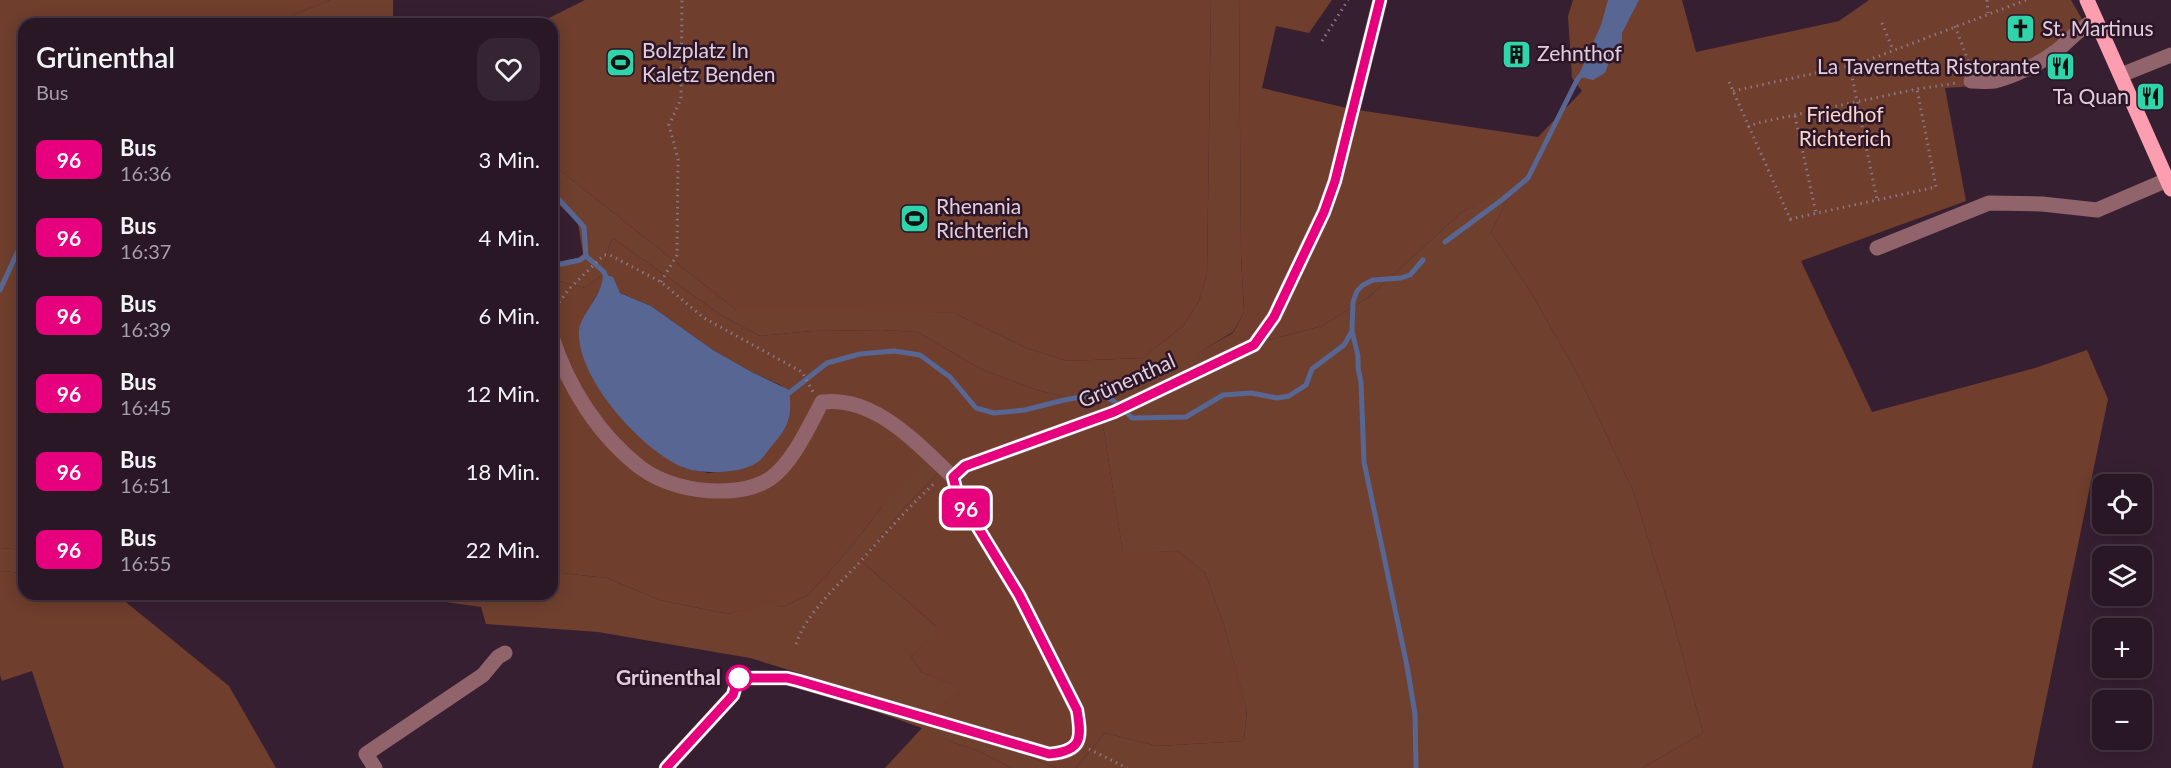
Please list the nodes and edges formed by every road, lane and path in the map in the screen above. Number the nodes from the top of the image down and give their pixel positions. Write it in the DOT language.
graph roads {
  1 [pos="682,0"];
  2 [pos="1348,0"];
  3 [pos="1380,0"];
  4 [pos="1987,0"];
  5 [pos="2026,0"];
  6 [pos="2087,0"];
  7 [pos="1988,13"];
  8 [pos="2096,20"];
  9 [pos="1882,23"];
  10 [pos="1955,26"];
  11 [pos="1322,42"];
  12 [pos="1893,50"];
  13 [pos="2171,55"];
  14 [pos="1850,67"];
  15 [pos="2121,75"];
  16 [pos="1971,81"];
  17 [pos="1729,82"];
  18 [pos="1917,89"];
  19 [pos="1732,91"];
  20 [pos="1857,102"];
  21 [pos="1795,116"];
  22 [pos="1748,127"];
  23 [pos="2165,161"];
  24 [pos="2169,184"];
  25 [pos="1877,200"];
  26 [pos="1816,213"];
  27 [pos="1877,248"];
  28 [pos="661,282"];
  29 [pos="558,304"];
  30 [pos="558,352"];
  31 [pos="810,388"];
  32 [pos="953,477"];
  33 [pos="796,644"];
  34 [pos="505,653"];
  35 [pos="1077,743"];
  36 [pos="375,768"];
  37 [pos="666,768"];
  38 [pos="1127,768"];
  1 -- 28 [label="path"];
  2 -- 11 [label="path"];
  3 -- 32 [label="street, Grünenthal"];
  4 -- 7 [label="path"];
  5 -- 7 [label="path"];
  6 -- 8 [label="main road"];
  7 -- 10 [label="path"];
  8 -- 15 [label="main road"];
  8 -- 16 [label="street"];
  9 -- 12 [label="path"];
  10 -- 12 [label="path"];
  10 -- 16 [label="path"];
  12 -- 14 [label="path"];
  13 -- 15 [label="street"];
  14 -- 19 [label="path"];
  14 -- 20 [label="path"];
  15 -- 23 [label="main road"];
  16 -- 18 [label="path"];
  17 -- 19 [label="path"];
  18 -- 20 [label="path"];
  18 -- 25 [label="path"];
  19 -- 22 [label="path"];
  20 -- 21 [label="path"];
  20 -- 25 [label="path"];
  21 -- 22 [label="path"];
  21 -- 26 [label="path"];
  22 -- 26 [label="path"];
  23 -- 24 [label="main road"];
  24 -- 27 [label="street"];
  25 -- 26 [label="path"];
  28 -- 29 [label="path"];
  28 -- 31 [label="path"];
  30 -- 32 [label="street"];
  32 -- 33 [label="path"];
  32 -- 35 [label="street"];
  34 -- 36 [label="street"];
  35 -- 37 [label="street"];
  35 -- 38 [label="path"];
}
